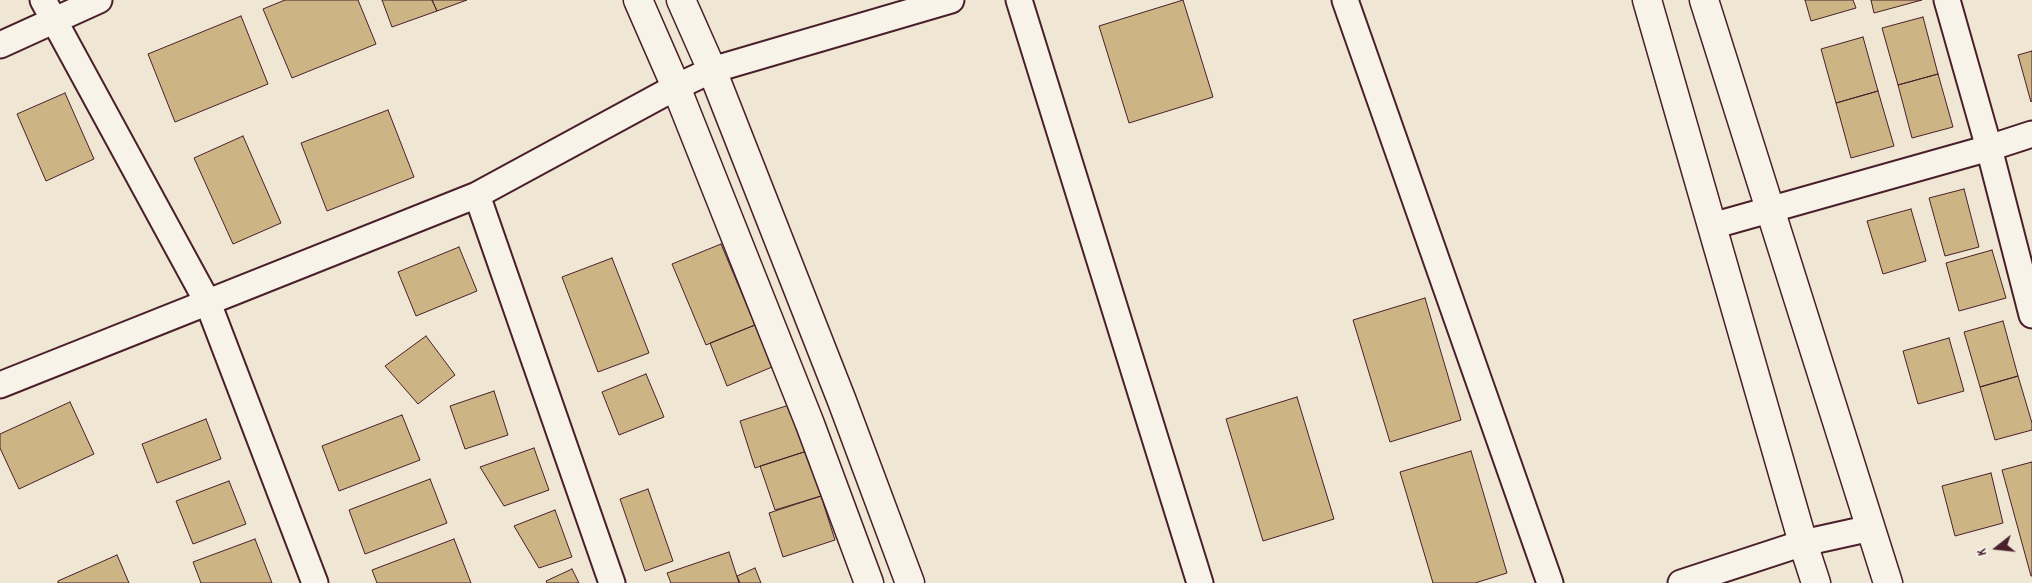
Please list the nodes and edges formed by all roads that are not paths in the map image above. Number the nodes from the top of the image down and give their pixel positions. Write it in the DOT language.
graph roads {
  1 [pos="99,0"];
  2 [pos="638,0"];
  3 [pos="681,0"];
  4 [pos="951,0"];
  5 [pos="1019,0"];
  6 [pos="1345,0"];
  7 [pos="1647,0"];
  8 [pos="1704,0"];
  9 [pos="1946,0"];
  10 [pos="48,10"];
  11 [pos="0,45"];
  12 [pos="712,70"];
  13 [pos="676,87"];
  14 [pos="2032,134"];
  15 [pos="1989,148"];
  16 [pos="477,195"];
  17 [pos="1770,208"];
  18 [pos="1712,226"];
  19 [pos="208,303"];
  20 [pos="2032,315"];
  21 [pos="0,385"];
  22 [pos="1871,528"];
  23 [pos="1803,543"];
  24 [pos="316,583"];
  25 [pos="612,583"];
  26 [pos="869,583"];
  27 [pos="910,583"];
  28 [pos="1200,583"];
  29 [pos="1550,583"];
  30 [pos="1681,583"];
  31 [pos="1816,583"];
  32 [pos="1888,583"];
  1 -- 10 [label="street"];
  2 -- 13 [label="street"];
  3 -- 12 [label="street"];
  4 -- 12 [label="street"];
  5 -- 28 [label="street"];
  6 -- 29 [label="street"];
  7 -- 18 [label="street"];
  8 -- 17 [label="street"];
  9 -- 15 [label="street"];
  10 -- 11 [label="street"];
  10 -- 19 [label="street"];
  12 -- 13 [label="street"];
  12 -- 27 [label="street"];
  13 -- 16 [label="street"];
  13 -- 26 [label="street"];
  14 -- 15 [label="street"];
  15 -- 17 [label="street"];
  15 -- 20 [label="street"];
  16 -- 19 [label="street"];
  16 -- 25 [label="street"];
  17 -- 18 [label="street"];
  17 -- 22 [label="street"];
  18 -- 23 [label="street"];
  19 -- 21 [label="street"];
  19 -- 24 [label="street"];
  22 -- 23 [label="street"];
  22 -- 32 [label="street"];
  23 -- 30 [label="street"];
  23 -- 31 [label="street"];
}
